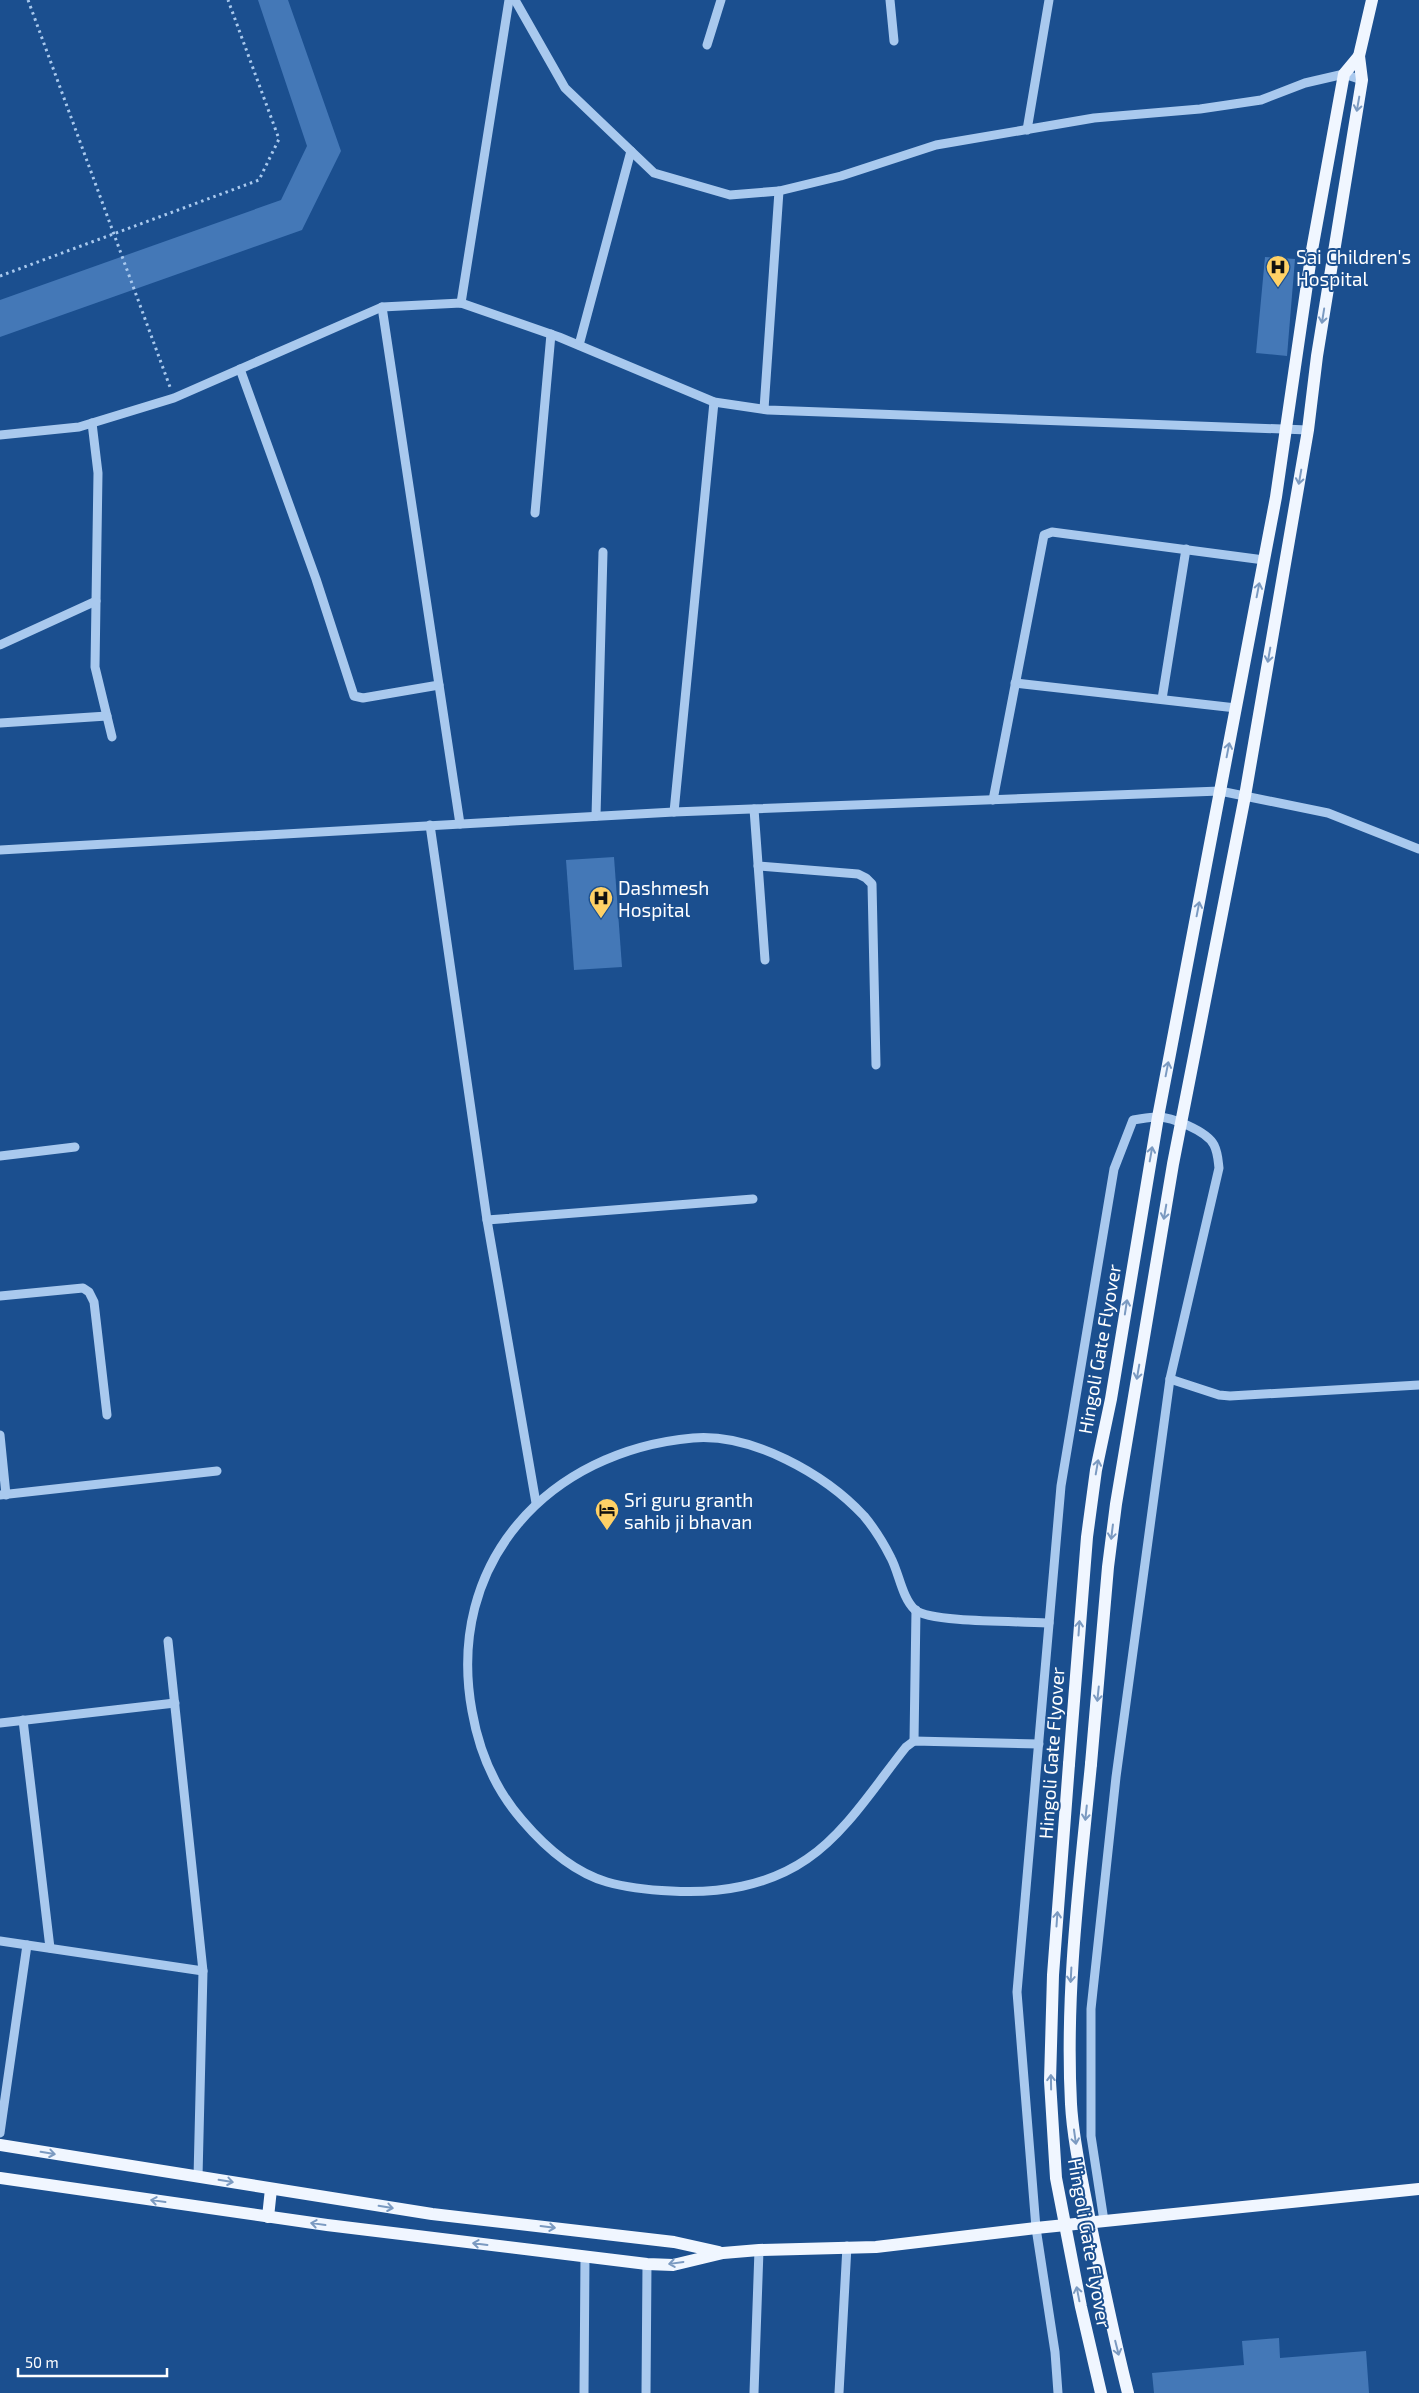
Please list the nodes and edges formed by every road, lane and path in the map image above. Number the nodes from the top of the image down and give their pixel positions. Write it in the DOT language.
graph roads {
  1 [pos="28,0"];
  2 [pos="228,0"];
  3 [pos="509,0"];
  4 [pos="515,0"];
  5 [pos="721,0"];
  6 [pos="890,0"];
  7 [pos="1049,0"];
  8 [pos="1372,0"];
  9 [pos="894,41"];
  10 [pos="707,45"];
  11 [pos="1359,56"];
  12 [pos="1344,74"];
  13 [pos="1362,80"];
  14 [pos="1027,130"];
  15 [pos="631,151"];
  16 [pos="779,191"];
  17 [pos="0,276"];
  18 [pos="461,303"];
  19 [pos="382,307"];
  20 [pos="551,334"];
  21 [pos="579,345"];
  22 [pos="240,369"];
  23 [pos="174,398"];
  24 [pos="714,402"];
  25 [pos="764,409"];
  26 [pos="92,423"];
  27 [pos="1285,428"];
  28 [pos="1308,430"];
  29 [pos="0,435"];
  30 [pos="535,513"];
  31 [pos="1186,549"];
  32 [pos="603,552"];
  33 [pos="1264,560"];
  34 [pos="96,600"];
  35 [pos="0,644"];
  36 [pos="1015,683"];
  37 [pos="439,685"];
  38 [pos="1162,699"];
  39 [pos="1236,708"];
  40 [pos="107,716"];
  41 [pos="0,722"];
  42 [pos="112,737"];
  43 [pos="1220,791"];
  44 [pos="1245,796"];
  45 [pos="993,800"];
  46 [pos="754,809"];
  47 [pos="674,812"];
  48 [pos="596,816"];
  49 [pos="460,824"];
  50 [pos="430,825"];
  51 [pos="1419,849"];
  52 [pos="0,850"];
  53 [pos="758,866"];
  54 [pos="765,960"];
  55 [pos="876,1065"];
  56 [pos="1158,1117"];
  57 [pos="1182,1123"];
  58 [pos="75,1147"];
  59 [pos="0,1156"];
  60 [pos="753,1199"];
  61 [pos="487,1220"];
  62 [pos="0,1296"];
  63 [pos="1170,1379"];
  64 [pos="1419,1385"];
  65 [pos="107,1415"];
  66 [pos="0,1435"];
  67 [pos="217,1471"];
  68 [pos="3,1495"];
  69 [pos="536,1503"];
  70 [pos="916,1610"];
  71 [pos="1049,1623"];
  72 [pos="168,1641"];
  73 [pos="175,1703"];
  74 [pos="24,1720"];
  75 [pos="0,1723"];
  76 [pos="914,1741"];
  77 [pos="1039,1744"];
  78 [pos="0,1941"];
  79 [pos="27,1945"];
  80 [pos="50,1948"];
  81 [pos="203,1971"];
  82 [pos="0,2133"];
  83 [pos="0,2146"];
  84 [pos="198,2177"];
  85 [pos="0,2178"];
  86 [pos="271,2188"];
  87 [pos="1419,2189"];
  88 [pos="268,2217"];
  89 [pos="1104,2221"];
  90 [pos="1036,2228"];
  91 [pos="847,2246"];
  92 [pos="759,2250"];
  93 [pos="724,2253"];
  94 [pos="585,2256"];
  95 [pos="647,2264"];
  96 [pos="584,2393"];
  97 [pos="646,2393"];
  98 [pos="754,2393"];
  99 [pos="839,2393"];
  100 [pos="1058,2393"];
  101 [pos="1101,2393"];
  102 [pos="1128,2393"];
  1 -- 23 [label="path"];
  2 -- 17 [label="path"];
  3 -- 18 [label="street"];
  4 -- 15 [label="street"];
  5 -- 10 [label="street"];
  6 -- 9 [label="street"];
  7 -- 14 [label="street"];
  8 -- 11 [label="main road"];
  11 -- 12 [label="main road"];
  11 -- 13 [label="main road, Hingoli Gate Flyover"];
  12 -- 13 [label="street"];
  12 -- 14 [label="street"];
  12 -- 27 [label="main road, Hingoli Gate Flyover"];
  13 -- 28 [label="main road, Hingoli Gate Flyover, one-way"];
  14 -- 16 [label="street"];
  15 -- 16 [label="street"];
  15 -- 21 [label="street"];
  16 -- 25 [label="street"];
  18 -- 19 [label="street"];
  18 -- 20 [label="street"];
  19 -- 22 [label="street"];
  19 -- 37 [label="street"];
  20 -- 21 [label="street"];
  20 -- 30 [label="street"];
  21 -- 24 [label="street"];
  22 -- 23 [label="street"];
  22 -- 37 [label="street"];
  23 -- 26 [label="street"];
  24 -- 25 [label="street"];
  24 -- 47 [label="street"];
  25 -- 27 [label="street"];
  26 -- 29 [label="street"];
  26 -- 34 [label="street"];
  27 -- 28 [label="street"];
  27 -- 33 [label="main road, Hingoli Gate Flyover"];
  28 -- 44 [label="main road, Hingoli Gate Flyover, one-way"];
  31 -- 33 [label="street"];
  31 -- 36 [label="street"];
  31 -- 38 [label="street"];
  32 -- 48 [label="street"];
  39 -- 33 [label="main road, Hingoli Gate Flyover, one-way"];
  34 -- 35 [label="street"];
  34 -- 40 [label="street"];
  36 -- 38 [label="street"];
  36 -- 45 [label="street"];
  37 -- 49 [label="street"];
  38 -- 39 [label="street"];
  43 -- 39 [label="main road, Hingoli Gate Flyover, one-way"];
  40 -- 41 [label="street"];
  40 -- 42 [label="street"];
  43 -- 44 [label="street"];
  43 -- 45 [label="street"];
  56 -- 43 [label="main road, Hingoli Gate Flyover, one-way"];
  44 -- 51 [label="street"];
  44 -- 57 [label="main road, Hingoli Gate Flyover"];
  45 -- 46 [label="street"];
  46 -- 47 [label="street"];
  46 -- 53 [label="street"];
  47 -- 48 [label="street"];
  48 -- 49 [label="street"];
  49 -- 50 [label="street"];
  50 -- 52 [label="street"];
  50 -- 61 [label="street"];
  53 -- 54 [label="street"];
  53 -- 55 [label="street"];
  56 -- 57 [label="street"];
  56 -- 71 [label="street"];
  101 -- 56 [label="main road, Hingoli Gate Flyover, one-way, bridge"];
  57 -- 63 [label="street"];
  57 -- 102 [label="main road, Hingoli Gate Flyover, one-way, bridge"];
  58 -- 59 [label="street"];
  60 -- 61 [label="street"];
  61 -- 69 [label="street"];
  62 -- 65 [label="street"];
  63 -- 64 [label="street"];
  63 -- 89 [label="street"];
  66 -- 68 [label="street"];
  67 -- 68 [label="street"];
  69 -- 70 [label="street"];
  69 -- 76 [label="street"];
  70 -- 71 [label="street"];
  70 -- 76 [label="street"];
  71 -- 77 [label="street"];
  72 -- 73 [label="street"];
  73 -- 74 [label="street"];
  73 -- 81 [label="street"];
  74 -- 75 [label="street"];
  74 -- 80 [label="street"];
  76 -- 77 [label="street"];
  77 -- 90 [label="street"];
  78 -- 79 [label="street"];
  79 -- 80 [label="street"];
  79 -- 82 [label="street"];
  80 -- 81 [label="street"];
  81 -- 84 [label="street"];
  83 -- 84 [label="main road, one-way"];
  84 -- 86 [label="main road, one-way"];
  88 -- 85 [label="main road, one-way"];
  86 -- 88 [label="main road"];
  86 -- 93 [label="main road, one-way"];
  87 -- 89 [label="main road"];
  94 -- 88 [label="main road, one-way"];
  89 -- 90 [label="main road"];
  90 -- 91 [label="main road"];
  90 -- 100 [label="street"];
  91 -- 92 [label="main road"];
  91 -- 99 [label="street"];
  92 -- 93 [label="main road"];
  92 -- 98 [label="street"];
  93 -- 95 [label="main road, one-way"];
  94 -- 95 [label="main road"];
  94 -- 96 [label="street"];
  95 -- 97 [label="street"];
}
